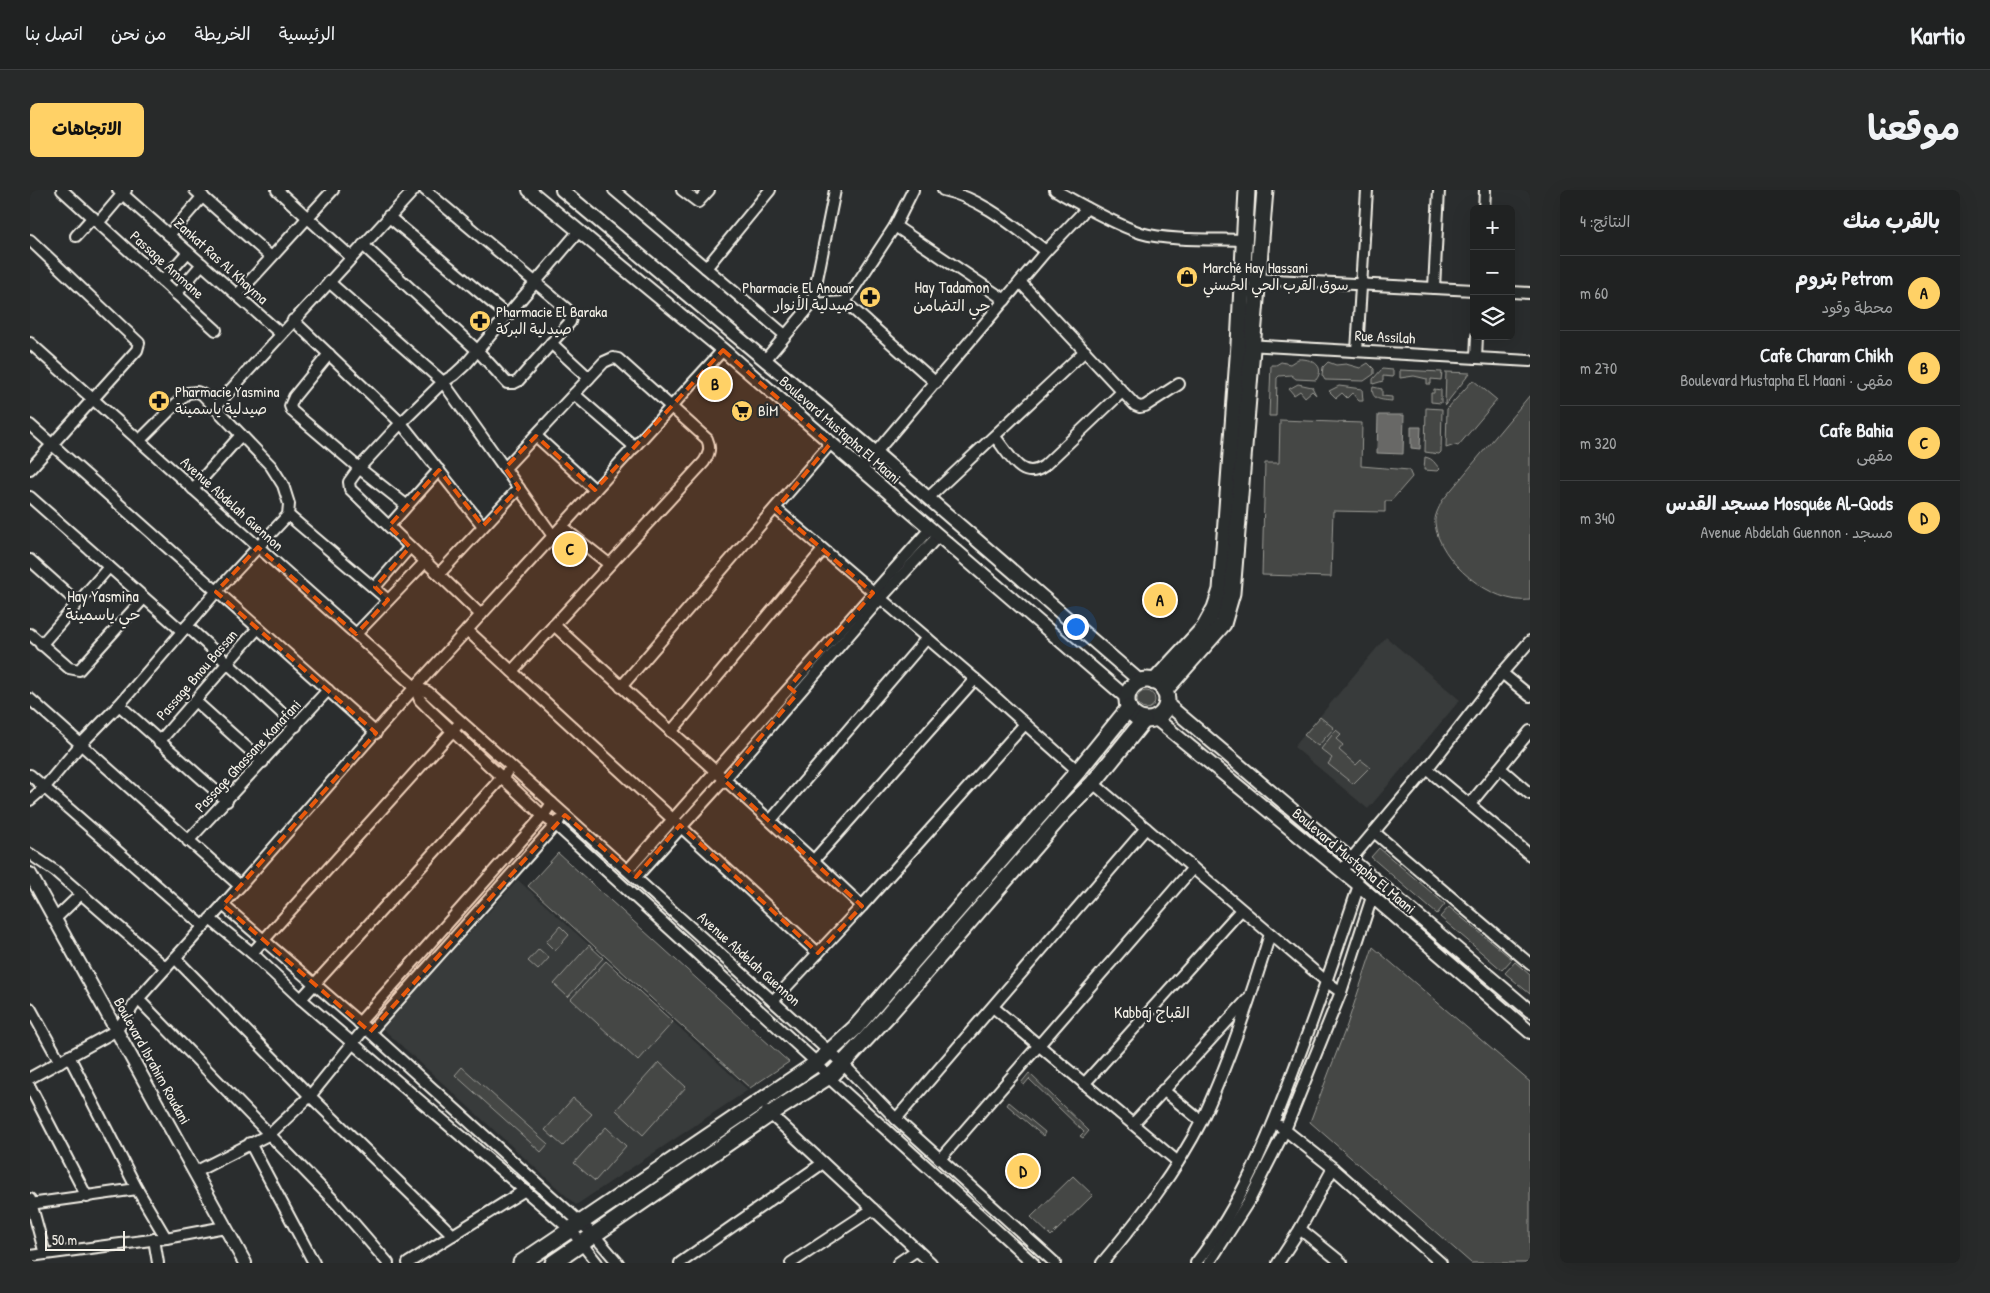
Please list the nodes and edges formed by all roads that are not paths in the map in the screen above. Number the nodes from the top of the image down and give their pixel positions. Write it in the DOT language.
graph roads {
  1 [pos="62,190"];
  2 [pos="277,190"];
  3 [pos="333,190"];
  4 [pos="414,190"];
  5 [pos="426,190"];
  6 [pos="529,190"];
  7 [pos="562,190"];
  8 [pos="614,190"];
  9 [pos="682,190"];
  10 [pos="709,190"];
  11 [pos="770,190"];
  12 [pos="835,190"];
  13 [pos="913,190"];
  14 [pos="944,190"];
  15 [pos="1056,190"];
  16 [pos="1248,190"];
  17 [pos="1265,190"];
  18 [pos="1367,190"];
  19 [pos="1439,190"];
  20 [pos="1485,190"];
  21 [pos="122,191"];
  22 [pos="200,193"];
  23 [pos="1484,205"];
  24 [pos="1087,208"];
  25 [pos="388,216"];
  26 [pos="308,218"];
  27 [pos="95,220"];
  28 [pos="895,226"];
  29 [pos="579,231"];
  30 [pos="169,235"];
  31 [pos="76,236"];
  32 [pos="30,240"];
  33 [pos="1245,240"];
  34 [pos="362,245"];
  35 [pos="1046,251"];
  36 [pos="188,252"];
  37 [pos="271,257"];
  38 [pos="352,257"];
  39 [pos="202,264"];
  40 [pos="706,268"];
  41 [pos="1242,279"];
  42 [pos="1259,279"];
  43 [pos="162,281"];
  44 [pos="328,282"];
  45 [pos="1020,282"];
  46 [pos="536,283"];
  47 [pos="1361,285"];
  48 [pos="1434,288"];
  49 [pos="1470,290"];
  50 [pos="1515,292"];
  51 [pos="1530,293"];
  52 [pos="176,294"];
  53 [pos="237,295"];
  54 [pos="1005,300"];
  55 [pos="845,302"];
  56 [pos="812,304"];
  57 [pos="508,316"];
  58 [pos="293,320"];
  59 [pos="216,330"];
  60 [pos="281,334"];
  61 [pos="785,335"];
  62 [pos="1477,340"];
  63 [pos="30,343"];
  64 [pos="551,343"];
  65 [pos="1245,345"];
  66 [pos="723,350"];
  67 [pos="478,351"];
  68 [pos="1085,351"];
  69 [pos="1357,351"];
  70 [pos="329,354"];
  71 [pos="1476,358"];
  72 [pos="765,360"];
  73 [pos="1530,361"];
  74 [pos="589,378"];
  75 [pos="443,382"];
  76 [pos="936,383"];
  77 [pos="1179,384"];
  78 [pos="1122,392"];
  79 [pos="574,394"];
  80 [pos="93,399"];
  81 [pos="672,406"];
  82 [pos="214,408"];
  83 [pos="401,423"];
  84 [pos="30,425"];
  85 [pos="241,435"];
  86 [pos="536,436"];
  87 [pos="996,436"];
  88 [pos="139,441"];
  89 [pos="52,444"];
  90 [pos="830,444"];
  91 [pos="635,447"];
  92 [pos="876,453"];
  93 [pos="359,468"];
  94 [pos="506,468"];
  95 [pos="30,470"];
  96 [pos="439,470"];
  97 [pos="861,470"];
  98 [pos="519,488"];
  99 [pos="193,489"];
  100 [pos="595,490"];
  101 [pos="30,497"];
  102 [pos="928,498"];
  103 [pos="406,505"];
  104 [pos="776,509"];
  105 [pos="288,515"];
  106 [pos="389,526"];
  107 [pos="483,526"];
  108 [pos="562,526"];
  109 [pos="934,533"];
  110 [pos="553,536"];
  111 [pos="258,547"];
  112 [pos="410,547"];
  113 [pos="823,550"];
  114 [pos="30,560"];
  115 [pos="426,561"];
  116 [pos="609,564"];
  117 [pos="109,567"];
  118 [pos="439,574"];
  119 [pos="375,587"];
  120 [pos="216,592"];
  121 [pos="877,596"];
  122 [pos="144,598"];
  123 [pos="388,600"];
  124 [pos="78,603"];
  125 [pos="481,615"];
  126 [pos="554,625"];
  127 [pos="184,628"];
  128 [pos="258,628"];
  129 [pos="467,630"];
  130 [pos="30,634"];
  131 [pos="356,634"];
  132 [pos="927,638"];
  133 [pos="1530,641"];
  134 [pos="41,644"];
  135 [pos="228,663"];
  136 [pos="512,671"];
  137 [pos="1502,673"];
  138 [pos="975,679"];
  139 [pos="415,687"];
  140 [pos="621,687"];
  141 [pos="1156,689"];
  142 [pos="328,690"];
  143 [pos="1530,696"];
  144 [pos="30,699"];
  145 [pos="195,701"];
  146 [pos="1128,703"];
  147 [pos="119,705"];
  148 [pos="1149,719"];
  149 [pos="461,722"];
  150 [pos="1024,724"];
  151 [pos="296,726"];
  152 [pos="1530,731"];
  153 [pos="454,732"];
  154 [pos="670,732"];
  155 [pos="376,733"];
  156 [pos="159,742"];
  157 [pos="81,744"];
  158 [pos="263,762"];
  159 [pos="512,767"];
  160 [pos="1500,768"];
  161 [pos="1427,769"];
  162 [pos="1078,770"];
  163 [pos="30,775"];
  164 [pos="720,776"];
  165 [pos="503,777"];
  166 [pos="1093,782"];
  167 [pos="1260,782"];
  168 [pos="44,788"];
  169 [pos="1530,794"];
  170 [pos="1250,795"];
  171 [pos="30,800"];
  172 [pos="227,801"];
  173 [pos="552,802"];
  174 [pos="1470,804"];
  175 [pos="564,814"];
  176 [pos="543,816"];
  177 [pos="771,820"];
  178 [pos="677,822"];
  179 [pos="556,825"];
  180 [pos="1146,828"];
  181 [pos="1374,832"];
  182 [pos="188,841"];
  183 [pos="1529,853"];
  184 [pos="30,854"];
  185 [pos="814,860"];
  186 [pos="1350,860"];
  187 [pos="1193,868"];
  188 [pos="1341,870"];
  189 [pos="30,874"];
  190 [pos="632,874"];
  191 [pos="1359,885"];
  192 [pos="240,886"];
  193 [pos="81,894"];
  194 [pos="1372,897"];
  195 [pos="222,905"];
  196 [pos="862,906"];
  197 [pos="1241,910"];
  198 [pos="55,919"];
  199 [pos="206,922"];
  200 [pos="1270,934"];
  201 [pos="264,940"];
  202 [pos="252,953"];
  203 [pos="818,953"];
  204 [pos="175,958"];
  205 [pos="1530,964"];
  206 [pos="166,968"];
  207 [pos="1327,982"];
  208 [pos="314,984"];
  209 [pos="1341,992"];
  210 [pos="1251,996"];
  211 [pos="138,999"];
  212 [pos="301,999"];
  213 [pos="773,1001"];
  214 [pos="30,1008"];
  215 [pos="993,1008"];
  216 [pos="1530,1011"];
  217 [pos="364,1028"];
  218 [pos="116,1030"];
  219 [pos="1530,1032"];
  220 [pos="353,1042"];
  221 [pos="1039,1046"];
  222 [pos="830,1052"];
  223 [pos="64,1059"];
  224 [pos="817,1063"];
  225 [pos="843,1064"];
  226 [pos="828,1077"];
  227 [pos="30,1078"];
  228 [pos="1084,1084"];
  229 [pos="30,1087"];
  230 [pos="1163,1090"];
  231 [pos="310,1096"];
  232 [pos="759,1104"];
  233 [pos="770,1114"];
  234 [pos="896,1119"];
  235 [pos="1201,1121"];
  236 [pos="1275,1122"];
  237 [pos="1133,1124"];
  238 [pos="1285,1130"];
  239 [pos="270,1134"];
  240 [pos="250,1143"];
  241 [pos="940,1159"];
  242 [pos="1178,1162"];
  243 [pos="823,1163"];
  244 [pos="1333,1168"];
  245 [pos="195,1172"];
  246 [pos="137,1189"];
  247 [pos="526,1190"];
  248 [pos="88,1197"];
  249 [pos="31,1202"];
  250 [pos="872,1209"];
  251 [pos="225,1227"];
  252 [pos="576,1227"];
  253 [pos="1300,1229"];
  254 [pos="453,1235"];
  255 [pos="594,1235"];
  256 [pos="166,1238"];
  257 [pos="154,1239"];
  258 [pos="582,1244"];
  259 [pos="917,1250"];
  260 [pos="45,1254"];
  261 [pos="30,1256"];
  262 [pos="158,1263"];
  263 [pos="246,1263"];
  264 [pos="314,1263"];
  265 [pos="388,1263"];
  266 [pos="408,1263"];
  267 [pos="521,1263"];
  268 [pos="553,1263"];
  269 [pos="597,1263"];
  270 [pos="618,1263"];
  271 [pos="680,1263"];
  272 [pos="791,1263"];
  273 [pos="898,1263"];
  274 [pos="931,1263"];
  275 [pos="1033,1263"];
  276 [pos="1055,1263"];
  277 [pos="1102,1263"];
  278 [pos="1196,1263"];
  279 [pos="1209,1263"];
  280 [pos="1278,1263"];
  281 [pos="1342,1263"];
  282 [pos="1441,1263"];
  1 -- 27 [label="street, Passage Ammane"];
  2 -- 26 [label="street"];
  3 -- 26 [label="street"];
  4 -- 25 [label="street"];
  5 -- 46 [label="street"];
  6 -- 29 [label="street, Boulevard Mustapha El Maani"];
  7 -- 72 [label="street, Boulevard Mustapha El Maani"];
  8 -- 40 [label="street"];
  9 -- 10 [label="street"];
  11 -- 40 [label="street"];
  12 -- 56 [label="street"];
  13 -- 28 [label="street"];
  14 -- 35 [label="street"];
  15 -- 24 [label="street"];
  16 -- 33 [label="main road"];
  17 -- 42 [label="main road"];
  18 -- 47 [label="street"];
  19 -- 48 [label="street"];
  20 -- 23 [label="street"];
  21 -- 27 [label="street"];
  21 -- 30 [label="street, Zankat Ras Al Khayma"];
  22 -- 30 [label="street"];
  22 -- 37 [label="street"];
  24 -- 33 [label="street"];
  24 -- 35 [label="street"];
  25 -- 34 [label="street"];
  25 -- 57 [label="street"];
  26 -- 37 [label="street"];
  26 -- 38 [label="street"];
  27 -- 31 [label="street"];
  27 -- 43 [label="street, Passage Ammane"];
  28 -- 54 [label="street"];
  28 -- 55 [label="street"];
  29 -- 46 [label="street"];
  29 -- 66 [label="street, Boulevard Mustapha El Maani"];
  30 -- 36 [label="street, Zankat Ras Al Khayma"];
  32 -- 80 [label="street"];
  33 -- 41 [label="main road"];
  34 -- 38 [label="street"];
  34 -- 67 [label="street"];
  35 -- 45 [label="street"];
  36 -- 39 [label="street, Zankat Ras Al Khayma"];
  36 -- 43 [label="street"];
  37 -- 53 [label="street"];
  38 -- 44 [label="street"];
  39 -- 52 [label="street"];
  39 -- 53 [label="street, Zankat Ras Al Khayma"];
  40 -- 61 [label="street"];
  41 -- 42 [label="street"];
  41 -- 65 [label="main road"];
  42 -- 47 [label="street"];
  42 -- 65 [label="main road"];
  43 -- 52 [label="street, Passage Ammane"];
  44 -- 58 [label="street"];
  44 -- 75 [label="street"];
  45 -- 54 [label="street"];
  45 -- 68 [label="street"];
  46 -- 57 [label="street"];
  46 -- 64 [label="street"];
  47 -- 48 [label="street"];
  47 -- 69 [label="street"];
  48 -- 49 [label="street"];
  50 -- 51 [label="street"];
  52 -- 59 [label="street, Passage Ammane"];
  53 -- 60 [label="street, Zankat Ras Al Khayma"];
  54 -- 76 [label="street"];
  55 -- 56 [label="street"];
  55 -- 76 [label="street"];
  56 -- 61 [label="street"];
  57 -- 67 [label="street"];
  58 -- 60 [label="street"];
  58 -- 70 [label="street"];
  60 -- 82 [label="street"];
  61 -- 72 [label="street"];
  62 -- 71 [label="street"];
  63 -- 80 [label="street, Avenue Abdelah Guennon"];
  64 -- 67 [label="street"];
  64 -- 74 [label="street"];
  65 -- 69 [label="street, Rue Assilah"];
  65 -- 141 [label="main road"];
  66 -- 81 [label="street"];
  66 -- 90 [label="street, Boulevard Mustapha El Maani"];
  67 -- 75 [label="street"];
  68 -- 78 [label="street"];
  68 -- 87 [label="street"];
  69 -- 71 [label="street, Rue Assilah"];
  70 -- 83 [label="street"];
  70 -- 93 [label="street"];
  71 -- 73 [label="street, Rue Assilah"];
  72 -- 92 [label="street, Boulevard Mustapha El Maani"];
  74 -- 79 [label="street"];
  74 -- 81 [label="street"];
  75 -- 83 [label="street"];
  75 -- 94 [label="street"];
  76 -- 92 [label="street"];
  77 -- 78 [label="street"];
  78 -- 87 [label="street"];
  79 -- 86 [label="street"];
  79 -- 91 [label="street"];
  80 -- 88 [label="street, Avenue Abdelah Guennon"];
  80 -- 89 [label="street"];
  81 -- 91 [label="street"];
  81 -- 116 [label="street"];
  82 -- 85 [label="street"];
  82 -- 88 [label="street"];
  83 -- 93 [label="street"];
  83 -- 96 [label="street"];
  84 -- 89 [label="street"];
  85 -- 99 [label="street"];
  85 -- 105 [label="street"];
  86 -- 94 [label="street"];
  86 -- 100 [label="street"];
  87 -- 102 [label="street"];
  88 -- 99 [label="street, Avenue Abdelah Guennon"];
  89 -- 95 [label="street"];
  89 -- 120 [label="street"];
  90 -- 97 [label="street, Boulevard Mustapha El Maani"];
  90 -- 104 [label="street"];
  91 -- 100 [label="street"];
  92 -- 97 [label="street"];
  92 -- 102 [label="street, Boulevard Mustapha El Maani"];
  93 -- 103 [label="street"];
  93 -- 106 [label="street"];
  94 -- 98 [label="street"];
  96 -- 103 [label="street"];
  96 -- 107 [label="street"];
  97 -- 109 [label="street, Boulevard Mustapha El Maani"];
  98 -- 107 [label="street"];
  98 -- 110 [label="street"];
  99 -- 111 [label="street, Avenue Abdelah Guennon"];
  100 -- 108 [label="street"];
  101 -- 117 [label="street"];
  102 -- 141 [label="street, Boulevard Mustapha El Maani"];
  103 -- 106 [label="street"];
  104 -- 113 [label="street"];
  104 -- 140 [label="street"];
  105 -- 111 [label="street"];
  105 -- 119 [label="street"];
  106 -- 112 [label="street"];
  107 -- 118 [label="street"];
  108 -- 110 [label="street"];
  108 -- 116 [label="street"];
  109 -- 121 [label="street"];
  109 -- 146 [label="street, Boulevard Mustapha El Maani"];
  110 -- 125 [label="street"];
  111 -- 120 [label="street"];
  111 -- 131 [label="street, Avenue Abdelah Guennon"];
  112 -- 115 [label="street"];
  112 -- 119 [label="street"];
  113 -- 121 [label="street"];
  113 -- 154 [label="street"];
  114 -- 124 [label="street"];
  115 -- 118 [label="street"];
  115 -- 123 [label="street"];
  116 -- 126 [label="street"];
  117 -- 122 [label="street"];
  117 -- 124 [label="street"];
  118 -- 125 [label="street"];
  119 -- 123 [label="street"];
  120 -- 127 [label="street"];
  120 -- 128 [label="street"];
  121 -- 132 [label="street"];
  121 -- 164 [label="street"];
  122 -- 127 [label="street"];
  122 -- 134 [label="street"];
  123 -- 131 [label="street"];
  124 -- 134 [label="street"];
  125 -- 129 [label="street"];
  126 -- 136 [label="street"];
  126 -- 140 [label="street"];
  127 -- 135 [label="street"];
  127 -- 147 [label="street"];
  128 -- 135 [label="street, Passage Bnou Bassan"];
  128 -- 142 [label="street"];
  129 -- 136 [label="street"];
  129 -- 139 [label="street"];
  130 -- 134 [label="street"];
  131 -- 139 [label="street, Avenue Abdelah Guennon"];
  132 -- 138 [label="street"];
  132 -- 177 [label="street"];
  133 -- 137 [label="street"];
  135 -- 145 [label="street, Passage Bnou Bassan"];
  135 -- 151 [label="street"];
  136 -- 178 [label="street"];
  137 -- 143 [label="street"];
  137 -- 161 [label="street"];
  138 -- 150 [label="street"];
  138 -- 185 [label="street"];
  139 -- 149 [label="street, Avenue Abdelah Guennon"];
  139 -- 153 [label="street, Avenue Abdelah Guennon"];
  139 -- 155 [label="street"];
  140 -- 154 [label="street"];
  141 -- 146 [label="main road"];
  141 -- 148 [label="main road"];
  141 -- 167 [label="street, Boulevard Mustapha El Maani"];
  142 -- 151 [label="street, Passage Ghassane Kanafani"];
  142 -- 155 [label="street"];
  144 -- 157 [label="street"];
  145 -- 156 [label="street, Passage Bnou Bassan"];
  145 -- 158 [label="street"];
  146 -- 148 [label="main road"];
  146 -- 162 [label="main road"];
  147 -- 156 [label="street"];
  147 -- 157 [label="street"];
  148 -- 166 [label="main road"];
  148 -- 170 [label="street, Boulevard Mustapha El Maani"];
  149 -- 153 [label="street"];
  149 -- 159 [label="street, Avenue Abdelah Guennon"];
  150 -- 162 [label="street"];
  150 -- 196 [label="street"];
  151 -- 158 [label="street, Passage Ghassane Kanafani"];
  152 -- 160 [label="street"];
  153 -- 165 [label="street, Avenue Abdelah Guennon"];
  153 -- 201 [label="street"];
  154 -- 164 [label="street"];
  155 -- 192 [label="street"];
  156 -- 172 [label="street"];
  157 -- 168 [label="street"];
  157 -- 182 [label="street"];
  158 -- 172 [label="street, Passage Ghassane Kanafani"];
  159 -- 165 [label="street"];
  159 -- 173 [label="street, Avenue Abdelah Guennon"];
  160 -- 169 [label="street"];
  160 -- 174 [label="street"];
  161 -- 174 [label="street"];
  161 -- 181 [label="street"];
  162 -- 166 [label="main road"];
  162 -- 222 [label="main road"];
  163 -- 168 [label="street"];
  164 -- 177 [label="street"];
  164 -- 178 [label="street"];
  165 -- 176 [label="street, Avenue Abdelah Guennon"];
  165 -- 208 [label="street"];
  166 -- 180 [label="street"];
  166 -- 225 [label="main road"];
  167 -- 170 [label="street"];
  167 -- 186 [label="street, Boulevard Mustapha El Maani"];
  168 -- 171 [label="street"];
  168 -- 199 [label="street"];
  170 -- 188 [label="street, Boulevard Mustapha El Maani"];
  172 -- 182 [label="street, Passage Ghassane Kanafani"];
  173 -- 175 [label="street, Avenue Abdelah Guennon"];
  173 -- 176 [label="street"];
  174 -- 183 [label="street"];
  175 -- 179 [label="street"];
  175 -- 190 [label="street, Avenue Abdelah Guennon"];
  176 -- 179 [label="street, Avenue Abdelah Guennon"];
  176 -- 217 [label="street"];
  177 -- 185 [label="street"];
  178 -- 190 [label="street"];
  178 -- 203 [label="street"];
  179 -- 217 [label="street"];
  179 -- 224 [label="street, Avenue Abdelah Guennon"];
  180 -- 187 [label="street"];
  180 -- 215 [label="street"];
  181 -- 186 [label="street"];
  181 -- 205 [label="street"];
  182 -- 192 [label="street"];
  184 -- 193 [label="street"];
  185 -- 196 [label="street"];
  186 -- 188 [label="street"];
  186 -- 216 [label="street, Boulevard Mustapha El Maani"];
  187 -- 197 [label="street"];
  187 -- 221 [label="street"];
  188 -- 191 [label="street, Boulevard Mustapha El Maani"];
  189 -- 198 [label="street, Boulevard Ibrahim Roudani"];
  190 -- 213 [label="street, Avenue Abdelah Guennon"];
  191 -- 194 [label="street, Boulevard Mustapha El Maani"];
  191 -- 207 [label="street"];
  192 -- 195 [label="street"];
  193 -- 198 [label="street"];
  193 -- 206 [label="street"];
  194 -- 209 [label="street"];
  194 -- 219 [label="street, Boulevard Mustapha El Maani"];
  195 -- 199 [label="street"];
  195 -- 201 [label="street"];
  196 -- 203 [label="street"];
  197 -- 200 [label="street"];
  197 -- 228 [label="street"];
  198 -- 218 [label="street, Boulevard Ibrahim Roudani"];
  199 -- 202 [label="street"];
  199 -- 204 [label="street"];
  200 -- 207 [label="street"];
  200 -- 210 [label="street"];
  201 -- 202 [label="street"];
  201 -- 208 [label="street"];
  202 -- 212 [label="street"];
  203 -- 213 [label="street"];
  204 -- 206 [label="street"];
  204 -- 231 [label="street"];
  206 -- 211 [label="street"];
  207 -- 209 [label="street"];
  207 -- 236 [label="street"];
  208 -- 212 [label="street"];
  208 -- 217 [label="street"];
  209 -- 238 [label="street"];
  210 -- 230 [label="street"];
  210 -- 235 [label="street"];
  211 -- 218 [label="street"];
  211 -- 239 [label="street"];
  212 -- 220 [label="street"];
  213 -- 222 [label="street, Avenue Abdelah Guennon"];
  214 -- 223 [label="street"];
  215 -- 221 [label="street"];
  215 -- 234 [label="street"];
  217 -- 220 [label="street"];
  217 -- 252 [label="street"];
  218 -- 223 [label="street"];
  218 -- 245 [label="street, Boulevard Ibrahim Roudani"];
  220 -- 231 [label="street"];
  220 -- 247 [label="street"];
  221 -- 228 [label="street"];
  221 -- 241 [label="street"];
  222 -- 224 [label="main road"];
  222 -- 225 [label="street, Avenue Abdelah Guennon"];
  223 -- 227 [label="street"];
  223 -- 246 [label="street"];
  224 -- 226 [label="street, Avenue Abdelah Guennon"];
  224 -- 232 [label="main road"];
  225 -- 226 [label="main road"];
  225 -- 234 [label="street, Avenue Abdelah Guennon"];
  226 -- 233 [label="main road"];
  226 -- 275 [label="street, Avenue Abdelah Guennon"];
  228 -- 237 [label="street"];
  229 -- 248 [label="street"];
  230 -- 235 [label="street"];
  230 -- 237 [label="street"];
  231 -- 239 [label="street"];
  231 -- 254 [label="street"];
  232 -- 233 [label="street"];
  232 -- 252 [label="main road"];
  233 -- 243 [label="street"];
  233 -- 255 [label="main road"];
  234 -- 241 [label="street, Avenue Abdelah Guennon"];
  235 -- 242 [label="street"];
  236 -- 238 [label="street"];
  236 -- 278 [label="street"];
  237 -- 242 [label="street"];
  238 -- 244 [label="street"];
  238 -- 279 [label="street"];
  239 -- 240 [label="street"];
  239 -- 265 [label="street"];
  240 -- 245 [label="street"];
  240 -- 264 [label="street"];
  241 -- 276 [label="street, Avenue Abdelah Guennon"];
  242 -- 277 [label="street"];
  243 -- 250 [label="street"];
  243 -- 271 [label="street"];
  244 -- 253 [label="street"];
  244 -- 282 [label="street"];
  245 -- 251 [label="street, Boulevard Ibrahim Roudani"];
  246 -- 248 [label="street"];
  246 -- 256 [label="street"];
  247 -- 252 [label="street"];
  247 -- 254 [label="street"];
  248 -- 249 [label="street"];
  249 -- 260 [label="street"];
  250 -- 259 [label="street"];
  250 -- 272 [label="street"];
  251 -- 256 [label="street"];
  251 -- 263 [label="street, Boulevard Ibrahim Roudani"];
  252 -- 255 [label="street"];
  252 -- 258 [label="street"];
  252 -- 267 [label="main road"];
  253 -- 280 [label="street"];
  253 -- 281 [label="street"];
  254 -- 266 [label="street"];
  255 -- 258 [label="main road"];
  255 -- 270 [label="street"];
  256 -- 257 [label="street"];
  257 -- 260 [label="street"];
  257 -- 262 [label="street"];
  258 -- 268 [label="main road"];
  258 -- 269 [label="street"];
  259 -- 273 [label="street"];
  259 -- 274 [label="street"];
  260 -- 261 [label="street"];
}
